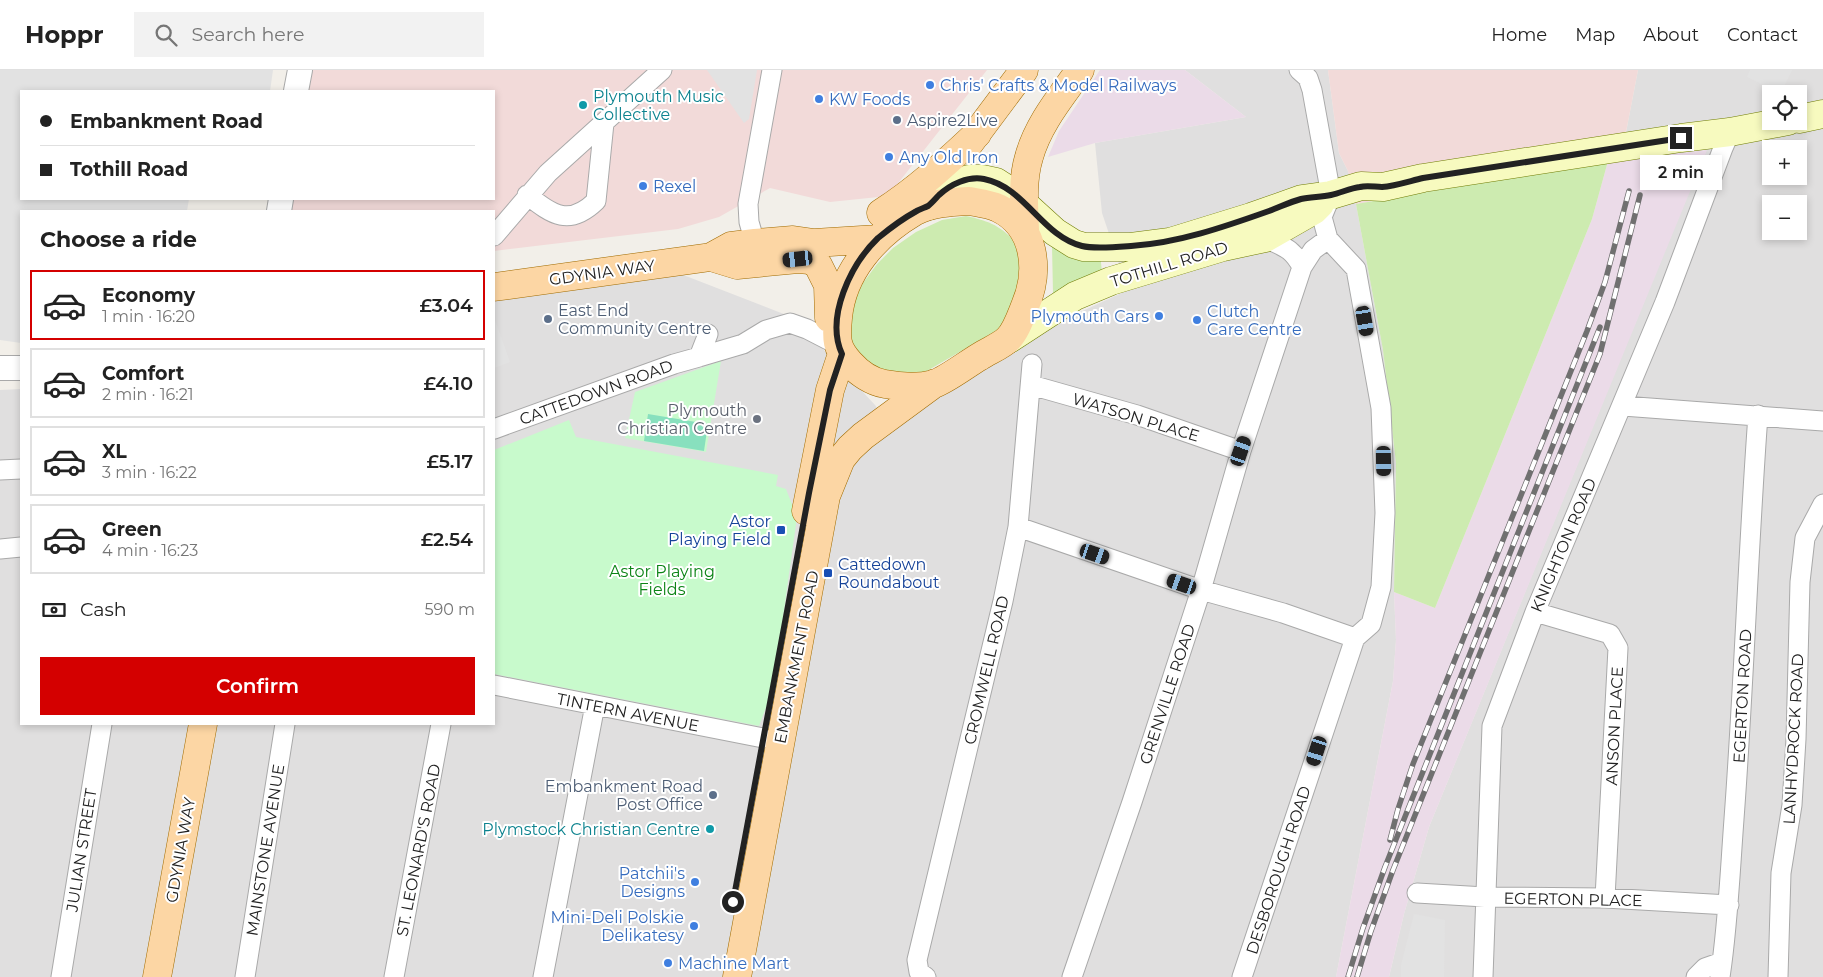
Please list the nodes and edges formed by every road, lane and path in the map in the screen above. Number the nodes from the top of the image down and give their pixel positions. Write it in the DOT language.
graph roads {
  1 [pos="300,70"];
  2 [pos="662,70"];
  3 [pos="772,70"];
  4 [pos="1024,70"];
  5 [pos="1080,70"];
  6 [pos="1299,70"];
  7 [pos="296,90"];
  8 [pos="1823,114"];
  9 [pos="1807,117"];
  10 [pos="604,123"];
  11 [pos="1762,126"];
  12 [pos="1730,132"];
  13 [pos="978,134"];
  14 [pos="527,195"];
  15 [pos="1331,195"];
  16 [pos="1024,203"];
  17 [pos="921,209"];
  18 [pos="1025,230"];
  19 [pos="495,235"];
  20 [pos="878,238"];
  21 [pos="1264,238"];
  22 [pos="1328,239"];
  23 [pos="793,240"];
  24 [pos="755,243"];
  25 [pos="711,257"];
  26 [pos="1302,267"];
  27 [pos="495,287"];
  28 [pos="708,334"];
  29 [pos="1009,339"];
  30 [pos="838,345"];
  31 [pos="699,356"];
  32 [pos="1032,364"];
  33 [pos="0,368"];
  34 [pos="20,368"];
  35 [pos="935,384"];
  36 [pos="1032,385"];
  37 [pos="1623,406"];
  38 [pos="1758,415"];
  39 [pos="1823,421"];
  40 [pos="495,429"];
  41 [pos="1241,451"];
  42 [pos="20,469"];
  43 [pos="0,470"];
  44 [pos="1823,504"];
  45 [pos="1018,526"];
  46 [pos="20,547"];
  47 [pos="0,548"];
  48 [pos="1201,590"];
  49 [pos="1535,612"];
  50 [pos="1355,638"];
  51 [pos="495,686"];
  52 [pos="595,705"];
  53 [pos="102,725"];
  54 [pos="203,725"];
  55 [pos="285,725"];
  56 [pos="441,725"];
  57 [pos="763,738"];
  58 [pos="1417,894"];
  59 [pos="1485,897"];
  60 [pos="1605,898"];
  61 [pos="1729,905"];
  62 [pos="1721,969"];
  63 [pos="923,974"];
  64 [pos="61,977"];
  65 [pos="157,977"];
  66 [pos="245,977"];
  67 [pos="394,977"];
  68 [pos="543,977"];
  69 [pos="719,977"];
  70 [pos="737,977"];
  71 [pos="1072,977"];
  72 [pos="1242,977"];
  73 [pos="1483,977"];
  74 [pos="1696,977"];
  75 [pos="1778,977"];
  1 -- 7 [label="street"];
  2 -- 10 [label="street"];
  3 -- 24 [label="street"];
  4 -- 13 [label="main road"];
  5 -- 16 [label="main road"];
  6 -- 15 [label="street"];
  8 -- 9 [label="main road"];
  10 -- 14 [label="street"];
  10 -- 14 [label="street"];
  11 -- 12 [label="main road, TOTHILL ROAD"];
  12 -- 15 [label="main road, TOTHILL ROAD"];
  12 -- 37 [label="street, KNIGHTON ROAD"];
  13 -- 17 [label="main road"];
  13 -- 23 [label="main road"];
  14 -- 19 [label="street"];
  15 -- 16 [label="main road, TOTHILL ROAD"];
  15 -- 21 [label="main road, TOTHILL ROAD"];
  15 -- 22 [label="street"];
  16 -- 17 [label="main road, TOTHILL ROAD"];
  16 -- 18 [label="main road"];
  17 -- 18 [label="main road"];
  17 -- 20 [label="main road"];
  18 -- 29 [label="main road"];
  20 -- 23 [label="main road, GDYNIA WAY"];
  20 -- 30 [label="main road"];
  21 -- 26 [label="street"];
  21 -- 29 [label="main road, TOTHILL ROAD"];
  22 -- 26 [label="street, GRENVILLE ROAD"];
  22 -- 50 [label="street, DESBOROUGH ROAD"];
  23 -- 24 [label="main road, GDYNIA WAY"];
  24 -- 25 [label="main road, GDYNIA WAY"];
  25 -- 27 [label="main road, GDYNIA WAY"];
  25 -- 30 [label="main road, GDYNIA WAY"];
  26 -- 41 [label="street, GRENVILLE ROAD"];
  28 -- 31 [label="street"];
  29 -- 35 [label="main road"];
  30 -- 31 [label="street, CATTEDOWN ROAD"];
  30 -- 35 [label="main road"];
  30 -- 57 [label="main road, EMBANKMENT ROAD"];
  31 -- 40 [label="street, CATTEDOWN ROAD"];
  32 -- 36 [label="street, CROMWELL ROAD"];
  33 -- 34 [label="street"];
  35 -- 70 [label="main road, EMBANKMENT ROAD"];
  36 -- 41 [label="street, WATSON PLACE"];
  36 -- 45 [label="street, CROMWELL ROAD"];
  37 -- 38 [label="street"];
  37 -- 49 [label="street, KNIGHTON ROAD"];
  38 -- 39 [label="street"];
  38 -- 61 [label="street, EGERTON ROAD"];
  41 -- 48 [label="street, GRENVILLE ROAD"];
  42 -- 43 [label="street"];
  44 -- 75 [label="street, LANHYDROCK ROAD"];
  45 -- 48 [label="street"];
  45 -- 63 [label="street, CROMWELL ROAD"];
  46 -- 47 [label="street"];
  48 -- 50 [label="street"];
  48 -- 71 [label="street, GRENVILLE ROAD"];
  49 -- 59 [label="street, KNIGHTON ROAD"];
  49 -- 60 [label="street, ANSON PLACE"];
  50 -- 72 [label="street, DESBOROUGH ROAD"];
  51 -- 52 [label="street, TINTERN AVENUE"];
  52 -- 57 [label="street, TINTERN AVENUE"];
  52 -- 68 [label="street"];
  53 -- 64 [label="street, JULIAN STREET"];
  54 -- 65 [label="main road, GDYNIA WAY"];
  55 -- 66 [label="street, MAINSTONE AVENUE"];
  56 -- 67 [label="street, ST. LEONARD'S ROAD"];
  57 -- 69 [label="main road, EMBANKMENT ROAD"];
  58 -- 59 [label="street, EGERTON PLACE"];
  59 -- 60 [label="street, EGERTON PLACE"];
  59 -- 73 [label="street, KNIGHTON ROAD"];
  60 -- 61 [label="street, EGERTON PLACE"];
  61 -- 62 [label="street, EGERTON ROAD"];
  62 -- 74 [label="street"];
}
